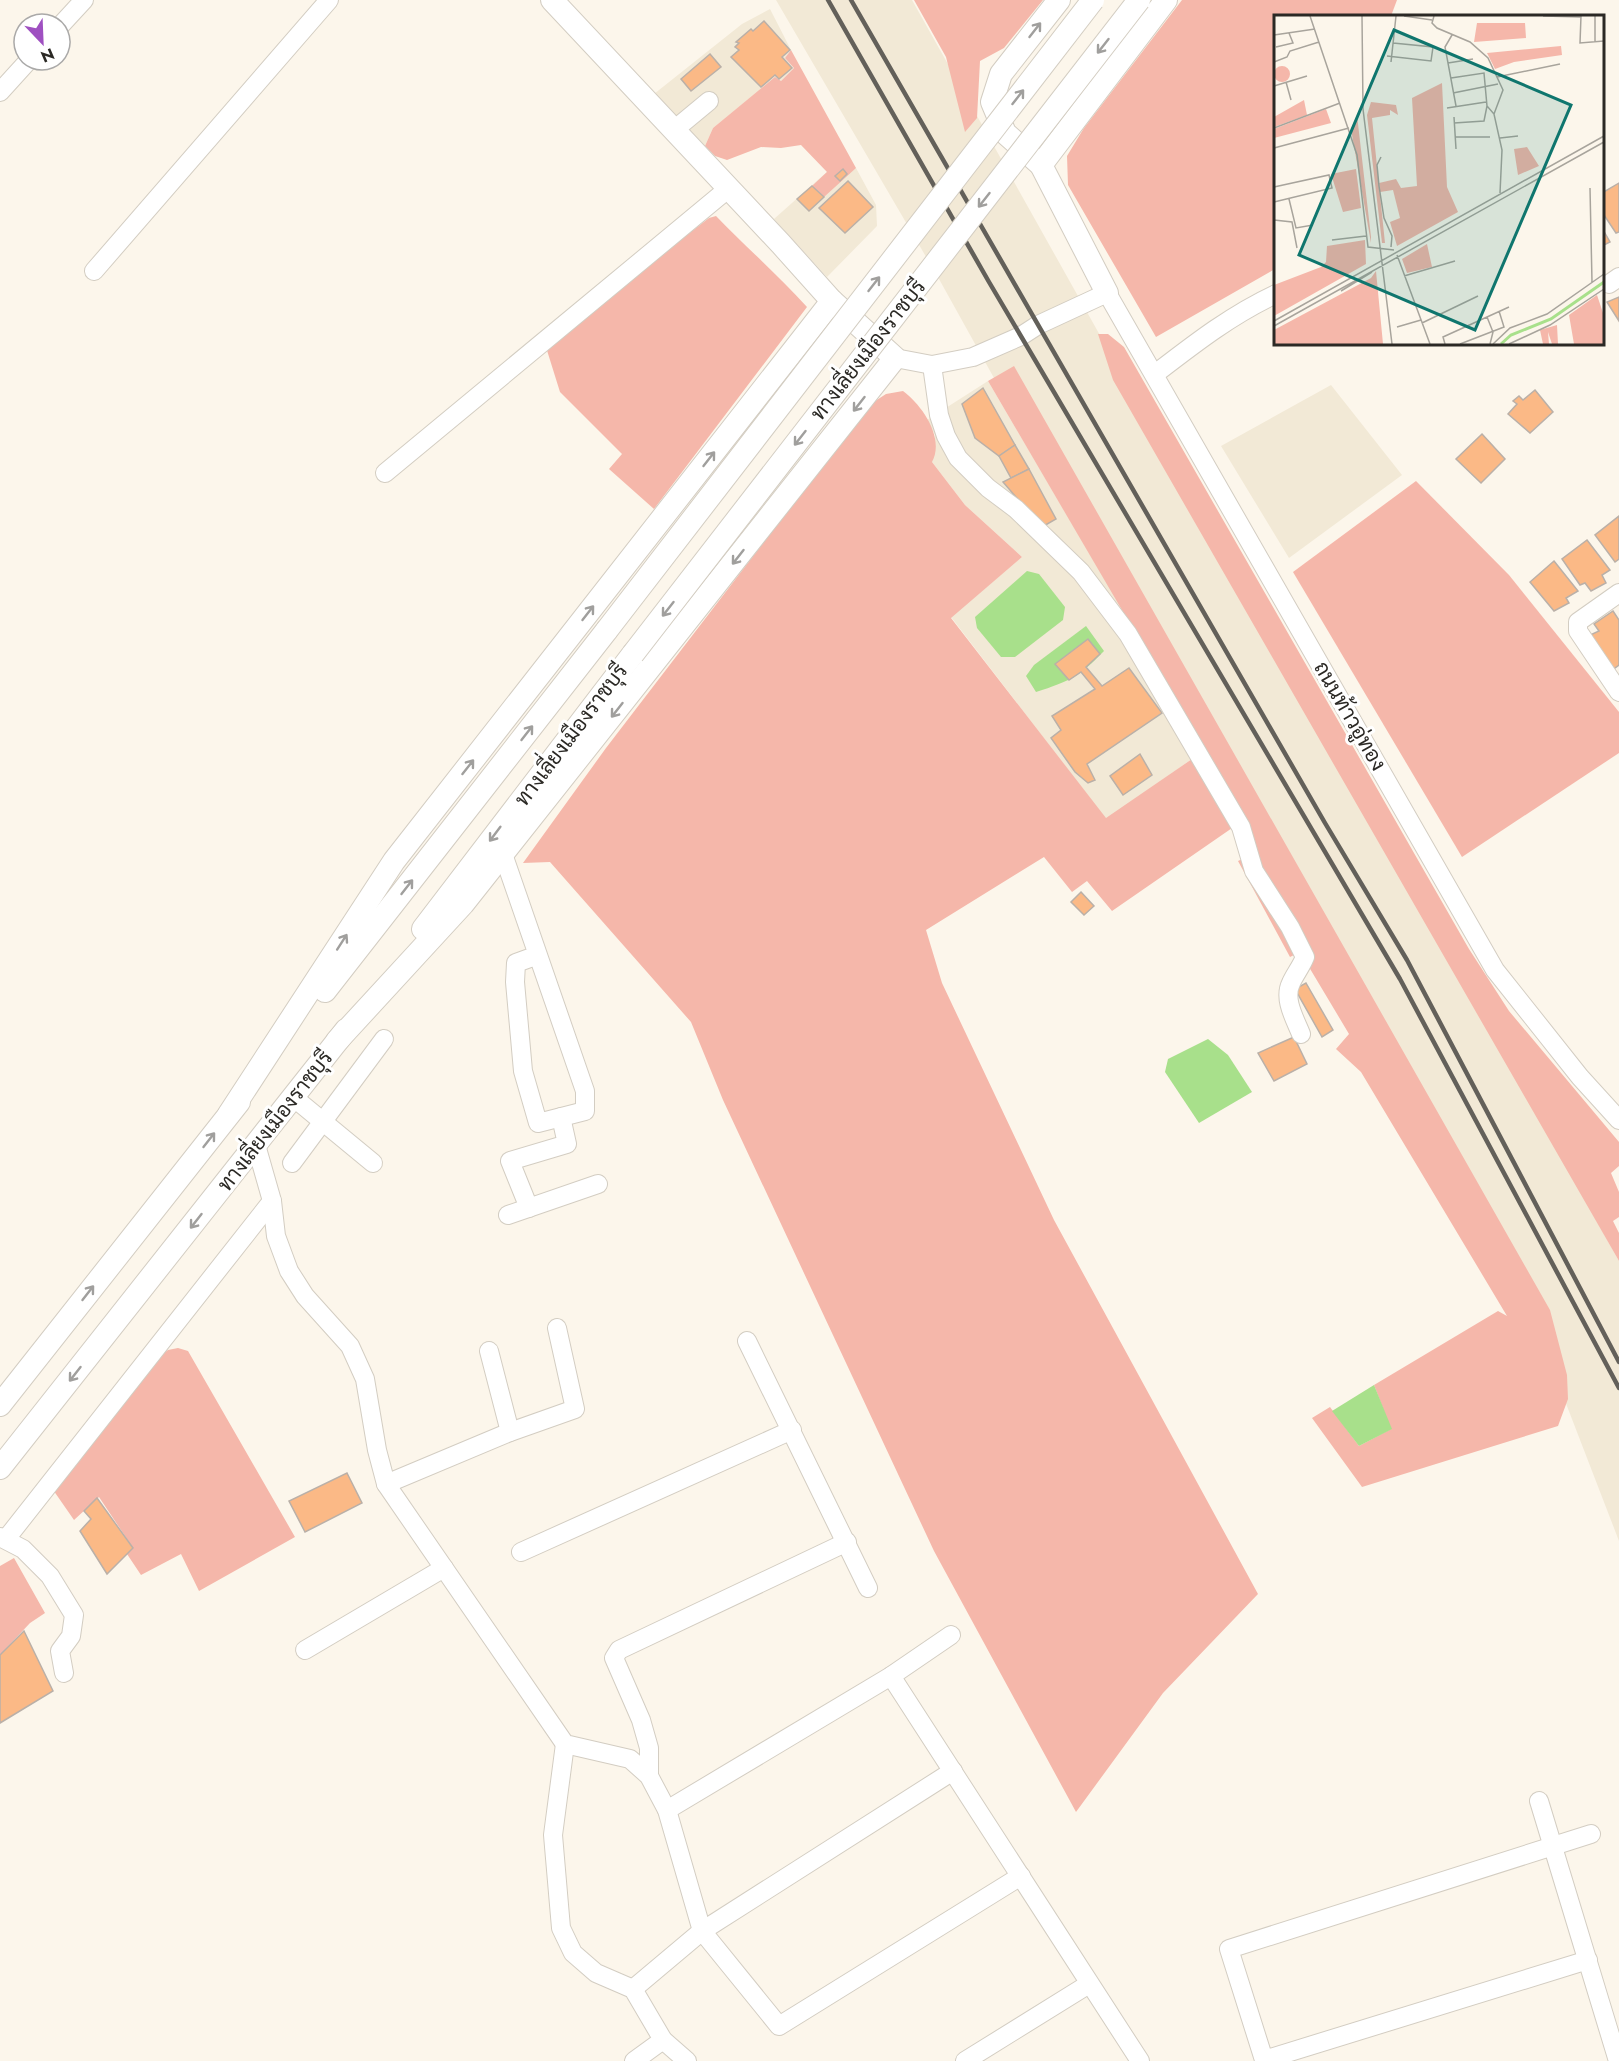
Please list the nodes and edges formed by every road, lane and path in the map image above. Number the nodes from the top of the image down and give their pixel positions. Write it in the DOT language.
graph roads {
  1 [pos="84,0"];
  2 [pos="329,0"];
  3 [pos="552,0"];
  4 [pos="1059,0"];
  5 [pos="1093,0"];
  6 [pos="1139,0"];
  7 [pos="1166,0"];
  8 [pos="72,13"];
  9 [pos="18,72"];
  10 [pos="0,92"];
  11 [pos="709,101"];
  12 [pos="674,130"];
  13 [pos="1041,165"];
  14 [pos="729,189"];
  15 [pos="94,271"];
  16 [pos="1107,293"];
  17 [pos="1274,294"];
  18 [pos="832,301"];
  19 [pos="895,358"];
  20 [pos="932,365"];
  21 [pos="1155,374"];
  22 [pos="385,473"];
  23 [pos="1619,593"];
  24 [pos="1619,692"];
  25 [pos="503,854"];
  26 [pos="538,955"];
  27 [pos="1301,1034"];
  28 [pos="384,1039"];
  29 [pos="337,1041"];
  30 [pos="293,1097"];
  31 [pos="230,1113"];
  32 [pos="561,1117"];
  33 [pos="1619,1120"];
  34 [pos="323,1122"];
  35 [pos="256,1145"];
  36 [pos="292,1163"];
  37 [pos="373,1163"];
  38 [pos="598,1184"];
  39 [pos="272,1201"];
  40 [pos="529,1208"];
  41 [pos="508,1215"];
  42 [pos="557,1328"];
  43 [pos="747,1341"];
  44 [pos="489,1351"];
  45 [pos="0,1405"];
  46 [pos="792,1430"];
  47 [pos="510,1431"];
  48 [pos="0,1468"];
  49 [pos="386,1484"];
  50 [pos="3,1538"];
  51 [pos="847,1542"];
  52 [pos="521,1552"];
  53 [pos="444,1568"];
  54 [pos="868,1588"];
  55 [pos="951,1635"];
  56 [pos="305,1650"];
  57 [pos="64,1673"];
  58 [pos="891,1676"];
  59 [pos="565,1744"];
  60 [pos="953,1771"];
  61 [pos="650,1776"];
  62 [pos="1539,1801"];
  63 [pos="667,1810"];
  64 [pos="1591,1834"];
  65 [pos="1552,1846"];
  66 [pos="1021,1876"];
  67 [pos="702,1931"];
  68 [pos="1588,1960"];
  69 [pos="1089,1984"];
  70 [pos="633,1989"];
  71 [pos="663,2040"];
  72 [pos="634,2061"];
  73 [pos="687,2061"];
  74 [pos="965,2061"];
  75 [pos="1140,2061"];
  76 [pos="1618,2061"];
  1 -- 8 [label="street"];
  2 -- 15 [label="street"];
  3 -- 12 [label="main road"];
  13 -- 4 [label="main road, one-way"];
  31 -- 5 [label="main road, ทางเลี่ยงเมืองราชบุรี, one-way, bridge"];
  6 -- 29 [label="main road, ทางเลี่ยงเมืองราชบุรี, one-way, bridge"];
  7 -- 13 [label="main road"];
  9 -- 10 [label="street"];
  11 -- 12 [label="street"];
  12 -- 14 [label="main road"];
  13 -- 16 [label="main road"];
  14 -- 18 [label="main road"];
  14 -- 22 [label="street"];
  16 -- 20 [label="street"];
  16 -- 21 [label="street, ถนนท้าวอู่ทอง"];
  17 -- 21 [label="street"];
  18 -- 19 [label="main road"];
  31 -- 18 [label="main road, one-way"];
  19 -- 20 [label="street"];
  19 -- 25 [label="main road, one-way"];
  20 -- 27 [label="street"];
  21 -- 33 [label="street, ถนนท้าวอู่ทอง"];
  23 -- 24 [label="street"];
  25 -- 26 [label="street"];
  25 -- 29 [label="main road"];
  26 -- 32 [label="street"];
  26 -- 32 [label="street"];
  28 -- 34 [label="street"];
  29 -- 30 [label="main road, ทางเลี่ยงเมืองราชบุรี"];
  30 -- 34 [label="street"];
  30 -- 35 [label="main road, ทางเลี่ยงเมืองราชบุรี"];
  45 -- 31 [label="main road, ทางเลี่ยงเมืองราชบุรี, one-way"];
  32 -- 40 [label="street"];
  34 -- 36 [label="street"];
  34 -- 37 [label="street"];
  35 -- 39 [label="street"];
  35 -- 48 [label="main road, ทางเลี่ยงเมืองราชบุรี, one-way"];
  38 -- 40 [label="street"];
  39 -- 49 [label="street"];
  39 -- 50 [label="street"];
  40 -- 41 [label="street"];
  42 -- 47 [label="street"];
  43 -- 46 [label="street"];
  44 -- 47 [label="street"];
  46 -- 51 [label="street"];
  46 -- 52 [label="street"];
  47 -- 49 [label="street"];
  49 -- 53 [label="street"];
  50 -- 57 [label="street"];
  51 -- 54 [label="street"];
  51 -- 61 [label="street"];
  53 -- 56 [label="street"];
  53 -- 59 [label="street"];
  55 -- 58 [label="street"];
  58 -- 60 [label="street"];
  58 -- 63 [label="street"];
  59 -- 61 [label="street"];
  59 -- 70 [label="street"];
  60 -- 66 [label="street"];
  60 -- 67 [label="street"];
  61 -- 63 [label="street"];
  62 -- 65 [label="street"];
  63 -- 67 [label="street"];
  64 -- 65 [label="street"];
  65 -- 68 [label="street"];
  65 -- 68 [label="street"];
  66 -- 67 [label="street"];
  66 -- 69 [label="street"];
  67 -- 70 [label="street"];
  68 -- 76 [label="street"];
  69 -- 74 [label="street"];
  69 -- 75 [label="street"];
  70 -- 71 [label="street"];
  71 -- 72 [label="street"];
  71 -- 73 [label="street"];
}
